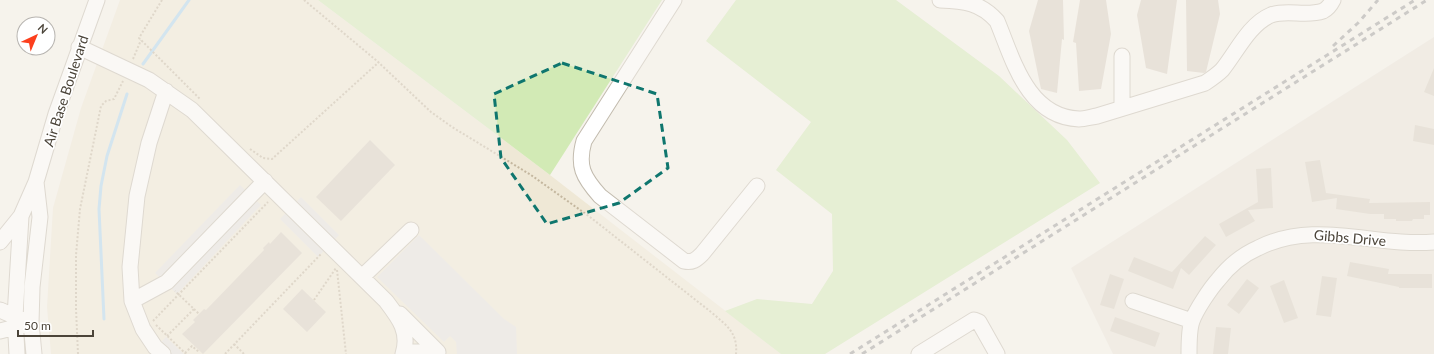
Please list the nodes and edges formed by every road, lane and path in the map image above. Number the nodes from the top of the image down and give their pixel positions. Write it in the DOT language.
graph roads {
  1 [pos="97,0"];
  2 [pos="162,0"];
  3 [pos="304,0"];
  4 [pos="674,0"];
  5 [pos="940,0"];
  6 [pos="992,0"];
  7 [pos="1333,0"];
  8 [pos="992,15"];
  9 [pos="141,40"];
  10 [pos="79,47"];
  11 [pos="1122,56"];
  12 [pos="379,62"];
  13 [pos="128,70"];
  14 [pos="166,91"];
  15 [pos="201,101"];
  16 [pos="1122,108"];
  17 [pos="250,148"];
  18 [pos="265,181"];
  19 [pos="36,182"];
  20 [pos="757,186"];
  21 [pos="277,193"];
  22 [pos="21,216"];
  23 [pos="410,230"];
  24 [pos="0,242"];
  25 [pos="1434,242"];
  26 [pos="330,245"];
  27 [pos="362,277"];
  28 [pos="166,282"];
  29 [pos="179,294"];
  30 [pos="314,300"];
  31 [pos="132,301"];
  32 [pos="386,301"];
  33 [pos="1134,301"];
  34 [pos="194,309"];
  35 [pos="0,310"];
  36 [pos="199,314"];
  37 [pos="1192,321"];
  38 [pos="16,322"];
  39 [pos="31,323"];
  40 [pos="0,331"];
  41 [pos="167,336"];
  42 [pos="234,344"];
  43 [pos="199,352"];
  44 [pos="403,353"];
  45 [pos="17,354"];
  46 [pos="34,354"];
  47 [pos="78,354"];
  48 [pos="163,354"];
  49 [pos="186,354"];
  50 [pos="225,354"];
  51 [pos="244,354"];
  52 [pos="346,354"];
  53 [pos="736,354"];
  54 [pos="919,354"];
  55 [pos="997,354"];
  56 [pos="1189,354"];
  1 -- 10 [label="street, Air Base Boulevard"];
  2 -- 9 [label="path"];
  3 -- 12 [label="path"];
  4 -- 20 [label="street"];
  5 -- 8 [label="street"];
  6 -- 8 [label="street"];
  7 -- 16 [label="street"];
  8 -- 16 [label="street"];
  9 -- 13 [label="path"];
  9 -- 15 [label="path"];
  10 -- 13 [label="street"];
  10 -- 19 [label="street, Air Base Boulevard"];
  11 -- 16 [label="street"];
  12 -- 17 [label="path"];
  12 -- 53 [label="path"];
  13 -- 14 [label="street"];
  13 -- 47 [label="path"];
  14 -- 18 [label="street"];
  14 -- 31 [label="street"];
  18 -- 21 [label="street"];
  18 -- 28 [label="street"];
  19 -- 22 [label="street, Air Base Boulevard"];
  19 -- 39 [label="street, Air Base Boulevard"];
  21 -- 26 [label="street"];
  21 -- 29 [label="path"];
  22 -- 24 [label="street"];
  22 -- 38 [label="street, Air Base Boulevard"];
  23 -- 27 [label="street"];
  25 -- 37 [label="street, Gibbs Drive"];
  26 -- 27 [label="street"];
  26 -- 42 [label="path"];
  27 -- 32 [label="street"];
  28 -- 29 [label="path"];
  28 -- 31 [label="street"];
  29 -- 34 [label="path"];
  29 -- 41 [label="path"];
  30 -- 52 [label="path"];
  31 -- 48 [label="street"];
  32 -- 44 [label="street"];
  32 -- 44 [label="street"];
  33 -- 37 [label="street"];
  34 -- 36 [label="path"];
  34 -- 41 [label="path"];
  35 -- 38 [label="street"];
  37 -- 56 [label="street, Gibbs Drive"];
  38 -- 39 [label="street"];
  38 -- 40 [label="street"];
  38 -- 45 [label="street, Air Base Boulevard"];
  39 -- 46 [label="street, Air Base Boulevard"];
  41 -- 49 [label="path"];
  42 -- 50 [label="path"];
  42 -- 51 [label="path"];
  43 -- 49 [label="path"];
  54 -- 55 [label="street"];
}
